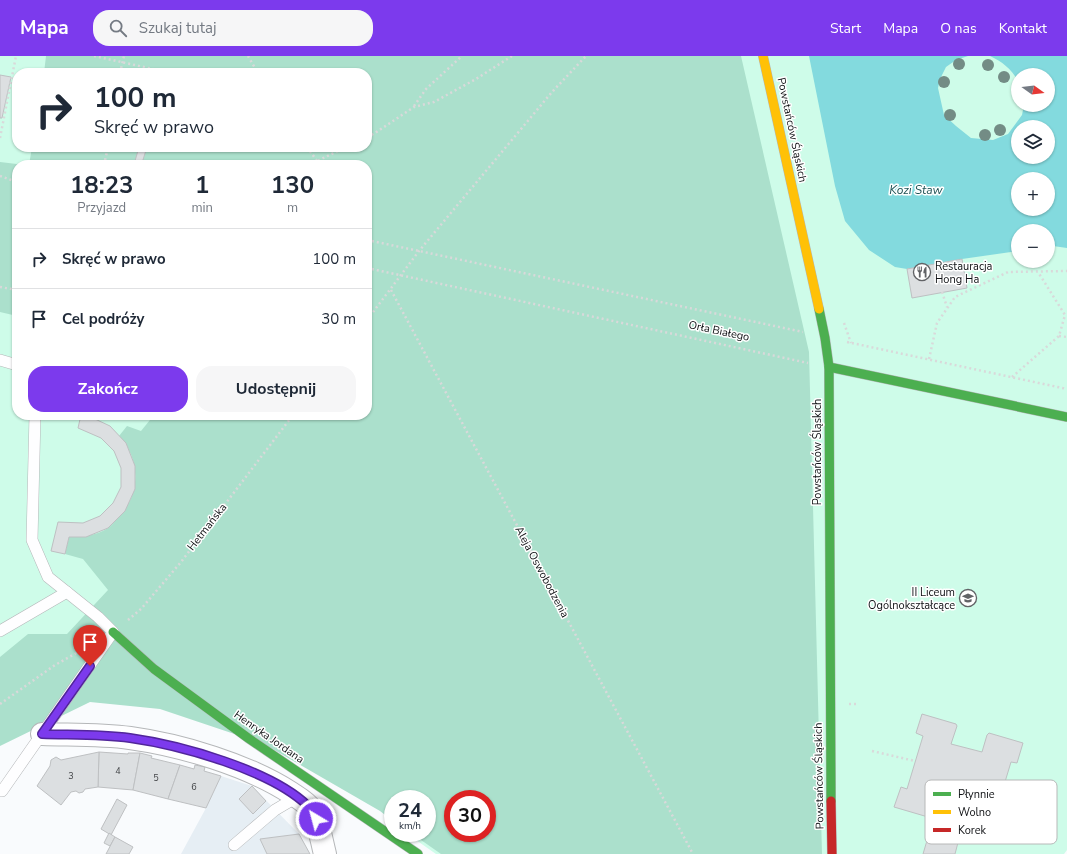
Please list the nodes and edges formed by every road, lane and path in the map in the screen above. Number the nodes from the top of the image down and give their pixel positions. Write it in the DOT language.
graph roads {
  1 [pos="16,56"];
  2 [pos="94,56"];
  3 [pos="124,56"];
  4 [pos="248,56"];
  5 [pos="462,56"];
  6 [pos="512,56"];
  7 [pos="586,56"];
  8 [pos="763,56"];
  9 [pos="123,62"];
  10 [pos="14,68"];
  11 [pos="121,68"];
  12 [pos="149,68"];
  13 [pos="255,68"];
  14 [pos="12,76"];
  15 [pos="414,107"];
  16 [pos="372,134"];
  17 [pos="0,138"];
  18 [pos="336,152"];
  19 [pos="319,160"];
  20 [pos="0,176"];
  21 [pos="12,179"];
  22 [pos="372,241"];
  23 [pos="419,251"];
  24 [pos="372,269"];
  25 [pos="1038,271"];
  26 [pos="1067,271"];
  27 [pos="400,276"];
  28 [pos="0,287"];
  29 [pos="12,289"];
  30 [pos="391,290"];
  31 [pos="942,292"];
  32 [pos="947,308"];
  33 [pos="372,314"];
  34 [pos="1066,315"];
  35 [pos="1059,336"];
  36 [pos="1067,337"];
  37 [pos="825,338"];
  38 [pos="929,359"];
  39 [pos="0,360"];
  40 [pos="12,364"];
  41 [pos="828,367"];
  42 [pos="1012,377"];
  43 [pos="1067,389"];
  44 [pos="1067,417"];
  45 [pos="35,420"];
  46 [pos="289,420"];
  47 [pos="67,592"];
  48 [pos="0,631"];
  49 [pos="113,632"];
  50 [pos="81,650"];
  51 [pos="0,704"];
  52 [pos="42,734"];
  53 [pos="872,751"];
  54 [pos="915,761"];
  55 [pos="0,791"];
  56 [pos="307,807"];
  57 [pos="352,808"];
  58 [pos="234,846"];
  59 [pos="325,854"];
  60 [pos="418,854"];
  61 [pos="693,854"];
  62 [pos="832,854"];
  1 -- 10 [label="path"];
  2 -- 9 [label="path"];
  3 -- 9 [label="path"];
  4 -- 13 [label="path"];
  5 -- 15 [label="path"];
  6 -- 15 [label="path"];
  7 -- 23 [label="path"];
  8 -- 37 [label="street, Powstańców Śląskich"];
  9 -- 11 [label="path"];
  9 -- 12 [label="path"];
  14 -- 17 [label="path"];
  15 -- 16 [label="path"];
  18 -- 19 [label="path"];
  20 -- 21 [label="path"];
  22 -- 23 [label="path"];
  23 -- 27 [label="path"];
  23 -- 37 [label="path"];
  24 -- 27 [label="path, Orła Białego"];
  25 -- 26 [label="path"];
  25 -- 32 [label="path"];
  25 -- 34 [label="path"];
  27 -- 30 [label="path"];
  27 -- 41 [label="path, Orła Białego"];
  28 -- 29 [label="path"];
  30 -- 33 [label="path"];
  30 -- 61 [label="path, Aleja Oswobodzenia"];
  31 -- 32 [label="path"];
  32 -- 38 [label="path"];
  34 -- 35 [label="path"];
  35 -- 36 [label="path"];
  35 -- 42 [label="path"];
  37 -- 38 [label="path"];
  37 -- 41 [label="street, Powstańców Śląskich"];
  38 -- 42 [label="path"];
  39 -- 40 [label="lane"];
  41 -- 44 [label="street"];
  41 -- 62 [label="street, Powstańców Śląskich"];
  42 -- 43 [label="path"];
  45 -- 47 [label="lane"];
  46 -- 49 [label="path, Hetmańska"];
  47 -- 48 [label="lane"];
  47 -- 49 [label="lane"];
  49 -- 52 [label="lane"];
  49 -- 57 [label="street, Henryka Jordana"];
  50 -- 51 [label="path"];
  52 -- 55 [label="lane"];
  52 -- 56 [label="street"];
  53 -- 54 [label="path"];
  56 -- 57 [label="street"];
  56 -- 58 [label="lane"];
  56 -- 59 [label="street"];
  57 -- 60 [label="street, Henryka Jordana"];
}
